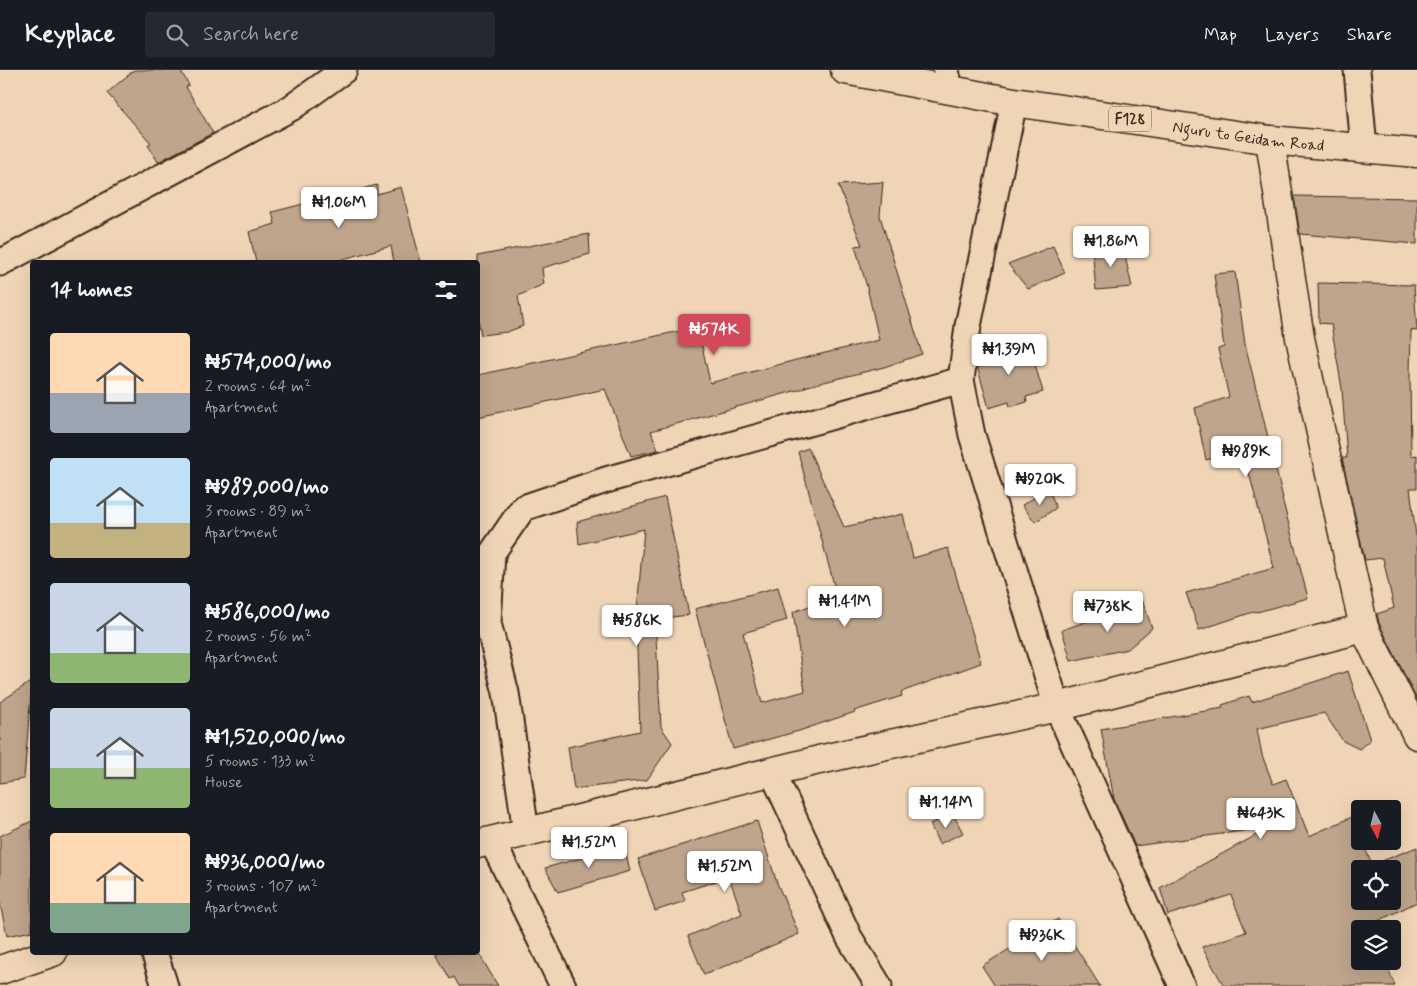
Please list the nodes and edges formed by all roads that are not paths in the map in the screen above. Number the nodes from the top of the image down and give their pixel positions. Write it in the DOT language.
graph roads {
  1 [pos="344,70"];
  2 [pos="845,70"];
  3 [pos="1357,70"];
  4 [pos="948,80"];
  5 [pos="1014,102"];
  6 [pos="1270,140"];
  7 [pos="1364,148"];
  8 [pos="1417,153"];
  9 [pos="0,263"];
  10 [pos="961,380"];
  11 [pos="1364,628"];
  12 [pos="1057,707"];
  13 [pos="1417,735"];
  14 [pos="772,772"];
  15 [pos="526,832"];
  16 [pos="484,842"];
  17 [pos="40,955"];
  18 [pos="155,955"];
  19 [pos="2,964"];
  20 [pos="165,986"];
  21 [pos="563,986"];
  22 [pos="879,986"];
  23 [pos="1182,986"];
  1 -- 9 [label="street"];
  2 -- 4 [label="street, Nguru to Geidam Road / F128"];
  3 -- 7 [label="street"];
  4 -- 5 [label="street, Nguru to Geidam Road / F128"];
  5 -- 6 [label="street, Nguru to Geidam Road / F128"];
  5 -- 10 [label="street"];
  6 -- 7 [label="street, Nguru to Geidam Road / F128"];
  6 -- 11 [label="street"];
  7 -- 8 [label="street, Nguru to Geidam Road / F128"];
  10 -- 12 [label="street"];
  10 -- 15 [label="street"];
  11 -- 12 [label="street"];
  11 -- 13 [label="street"];
  12 -- 14 [label="street"];
  12 -- 23 [label="street"];
  14 -- 15 [label="street"];
  14 -- 22 [label="street"];
  15 -- 16 [label="street"];
  16 -- 21 [label="street"];
  17 -- 19 [label="street"];
  18 -- 20 [label="street"];
}
